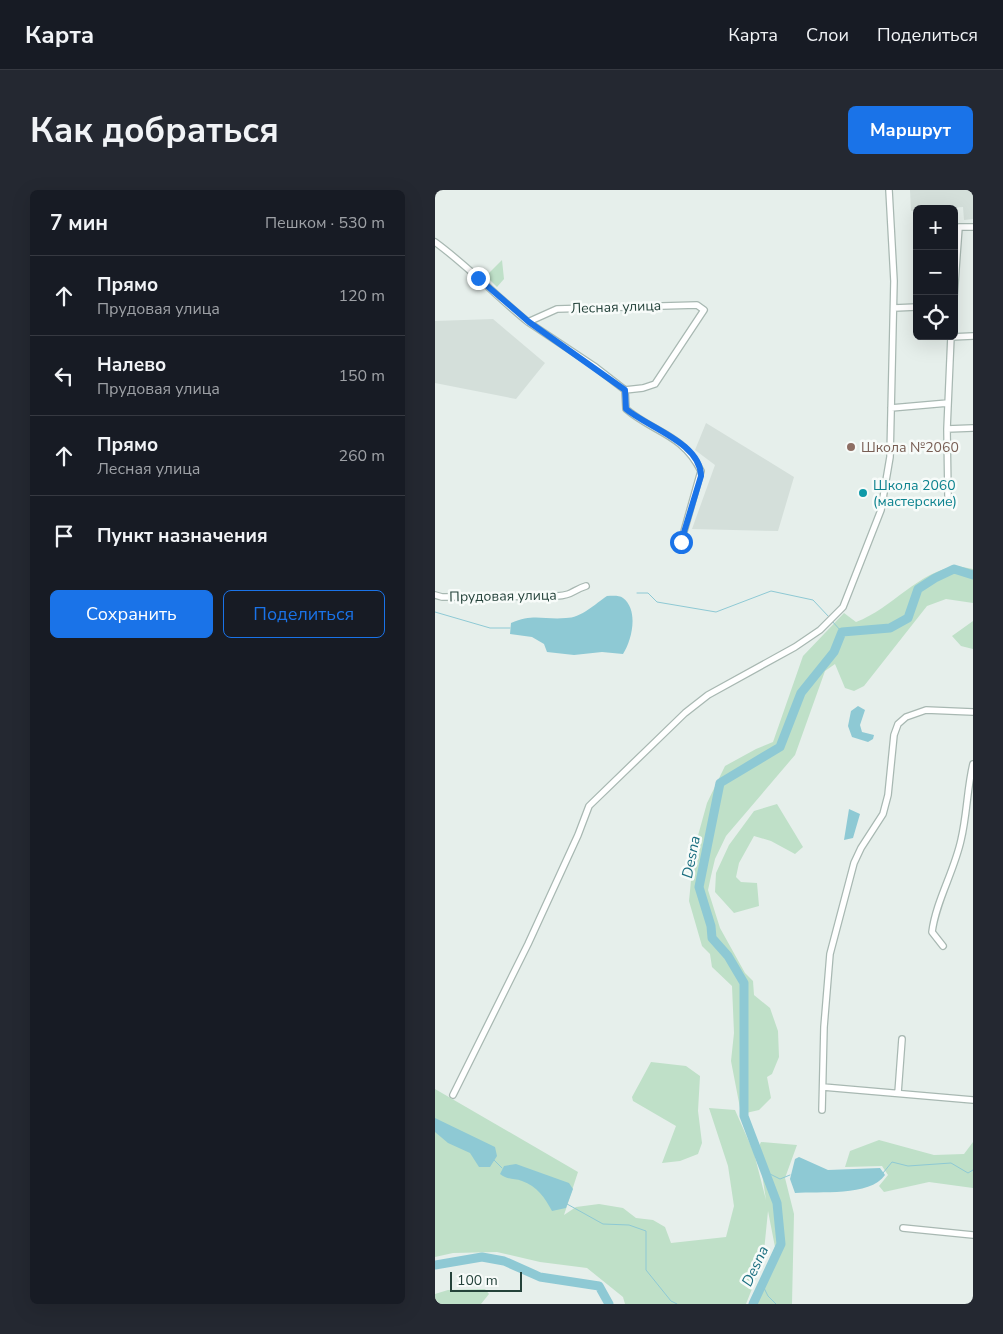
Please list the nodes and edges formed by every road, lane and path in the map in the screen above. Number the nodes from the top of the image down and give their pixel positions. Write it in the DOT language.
graph roads {
  1 [pos="889,190"];
  2 [pos="973,227"];
  3 [pos="435,242"];
  4 [pos="954,295"];
  5 [pos="913,307"];
  6 [pos="894,308"];
  7 [pos="529,322"];
  8 [pos="973,336"];
  9 [pos="958,337"];
  10 [pos="951,340"];
  11 [pos="625,390"];
  12 [pos="948,403"];
  13 [pos="891,408"];
  14 [pos="973,428"];
  15 [pos="947,429"];
  16 [pos="948,496"];
  17 [pos="681,542"];
  18 [pos="586,586"];
  19 [pos="435,595"];
  20 [pos="973,712"];
  21 [pos="973,764"];
  22 [pos="943,946"];
  23 [pos="902,1040"];
  24 [pos="823,1087"];
  25 [pos="898,1094"];
  26 [pos="453,1095"];
  27 [pos="973,1100"];
  28 [pos="822,1110"];
  29 [pos="903,1228"];
  30 [pos="973,1234"];
  1 -- 6 [label="street"];
  2 -- 4 [label="street"];
  3 -- 7 [label="street"];
  5 -- 6 [label="street"];
  6 -- 13 [label="street"];
  7 -- 11 [label="street"];
  7 -- 11 [label="street, Лесная улица"];
  8 -- 9 [label="street"];
  10 -- 12 [label="street"];
  11 -- 17 [label="street"];
  12 -- 13 [label="street"];
  12 -- 15 [label="street"];
  13 -- 26 [label="street"];
  14 -- 15 [label="street"];
  15 -- 16 [label="street"];
  18 -- 19 [label="street, Прудовая улица"];
  20 -- 24 [label="street"];
  21 -- 22 [label="street"];
  23 -- 25 [label="street"];
  24 -- 25 [label="street"];
  24 -- 28 [label="street"];
  25 -- 27 [label="street"];
  29 -- 30 [label="street"];
}
